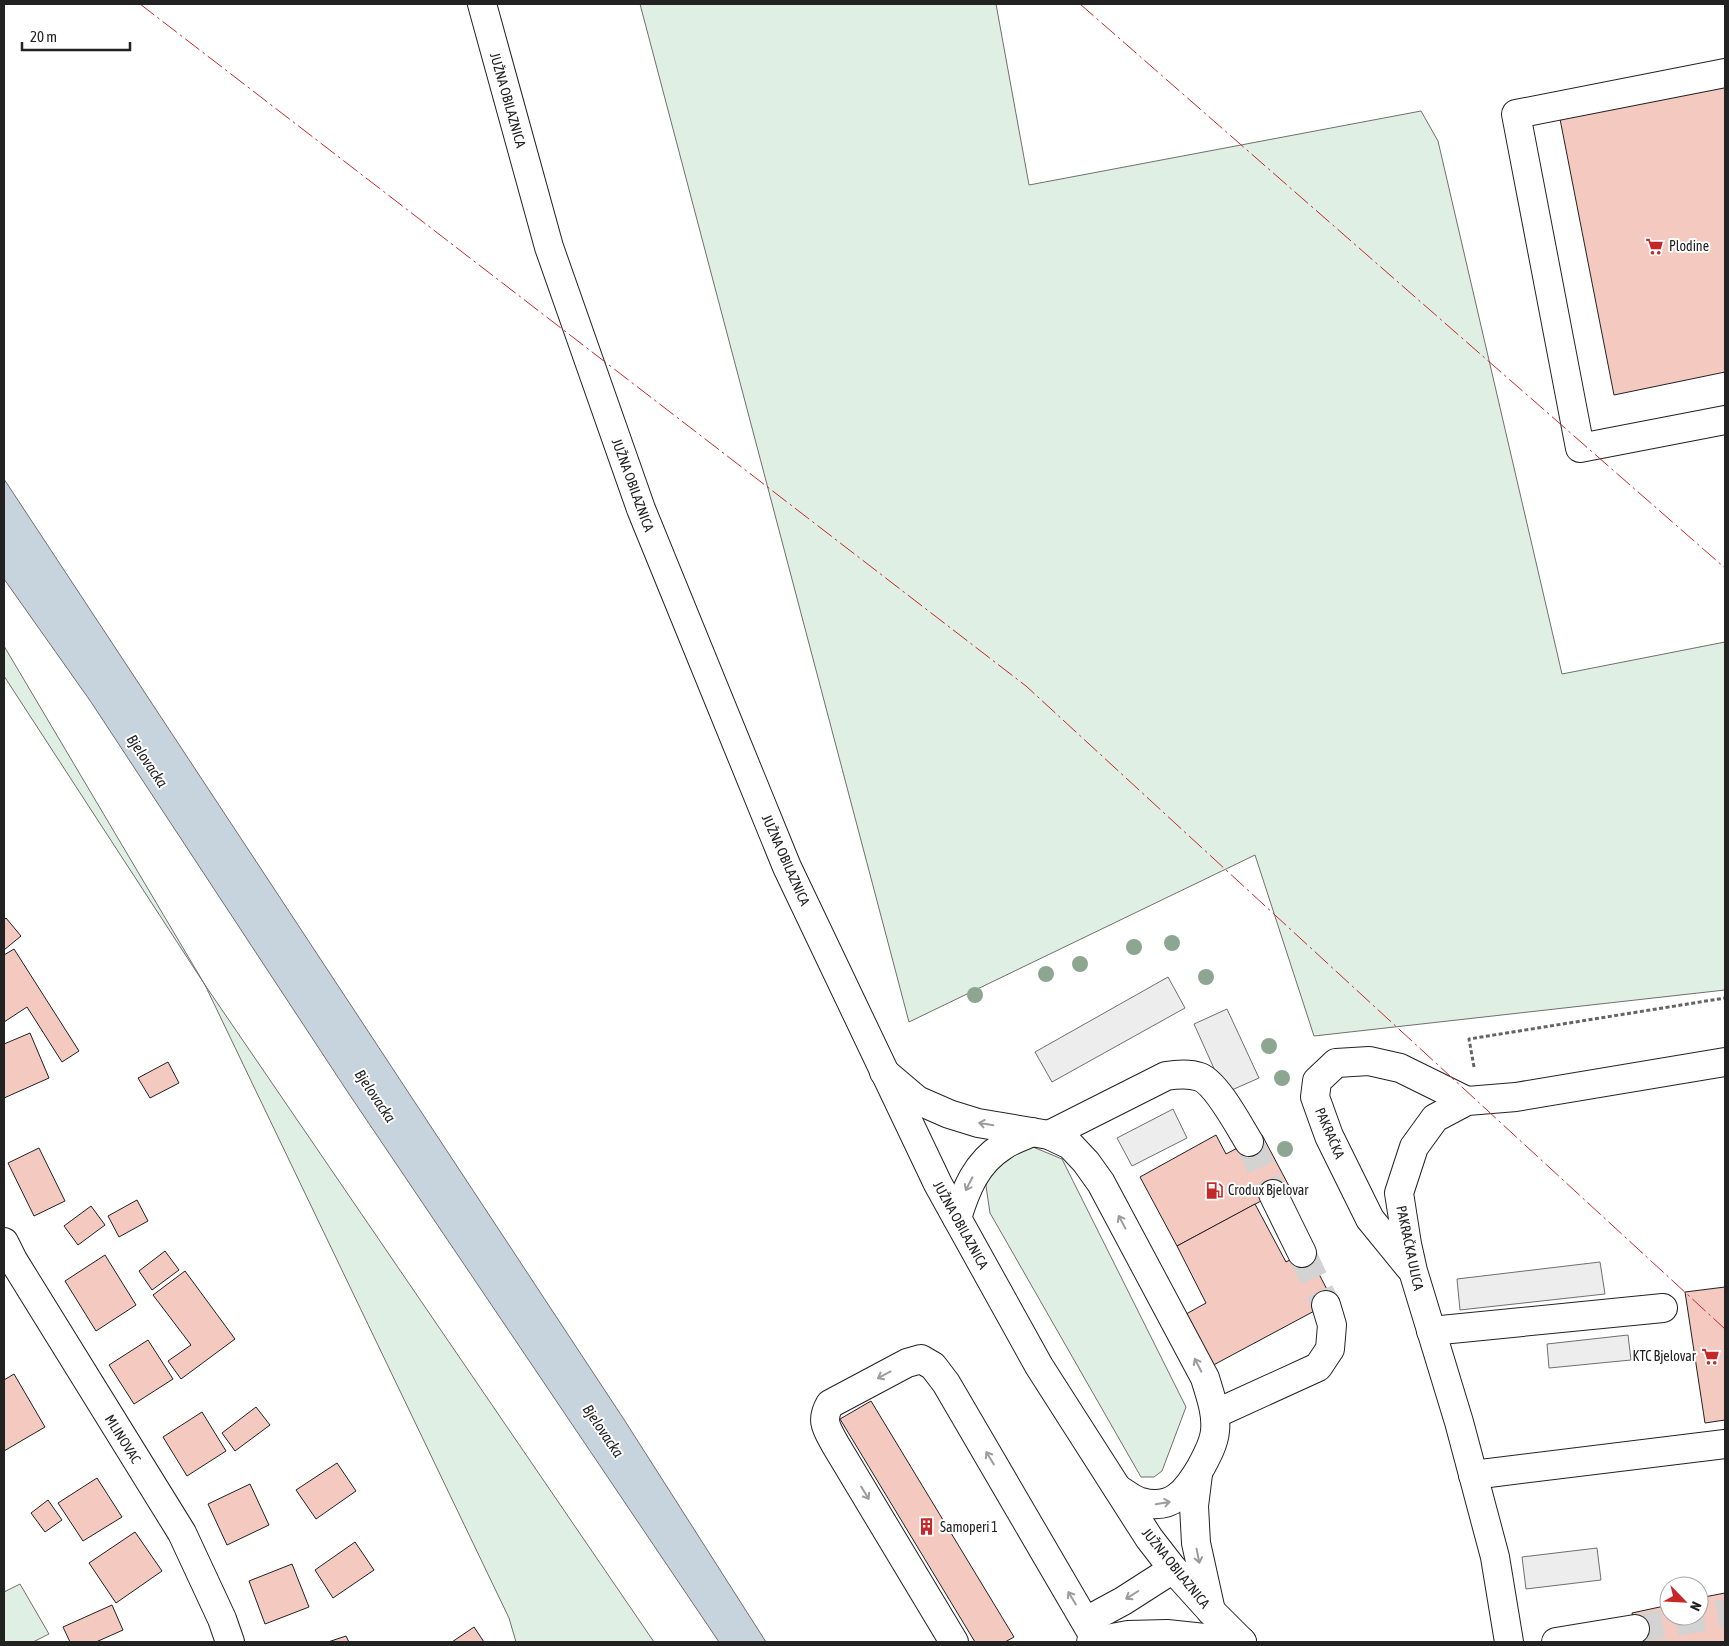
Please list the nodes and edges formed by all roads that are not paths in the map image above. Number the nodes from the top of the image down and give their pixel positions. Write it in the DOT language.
graph roads {
  1 [pos="482,4"];
  2 [pos="1725,73"];
  3 [pos="1725,420"];
  4 [pos="1725,1062"];
  5 [pos="884,1072"];
  6 [pos="1467,1101"];
  7 [pos="1040,1134"];
  8 [pos="1249,1142"];
  9 [pos="1273,1194"];
  10 [pos="958,1218"];
  11 [pos="4,1242"];
  12 [pos="1302,1253"];
  13 [pos="1413,1271"];
  14 [pos="1326,1305"];
  15 [pos="1663,1308"];
  16 [pos="1431,1331"];
  17 [pos="1215,1414"];
  18 [pos="1725,1444"];
  19 [pos="1198,1472"];
  20 [pos="1473,1475"];
  21 [pos="1118,1489"];
  22 [pos="1174,1569"];
  23 [pos="1211,1611"];
  24 [pos="1635,1629"];
  25 [pos="1091,1634"];
  26 [pos="230,1642"];
  27 [pos="954,1642"];
  28 [pos="1242,1642"];
  29 [pos="1509,1642"];
  30 [pos="1556,1642"];
  1 -- 5 [label="main road, JUŽNA OBILAZNICA"];
  2 -- 3 [label="main road"];
  4 -- 6 [label="main road, PAKRAČKA ULICA"];
  7 -- 5 [label="main road, one-way"];
  5 -- 10 [label="main road, JUŽNA OBILAZNICA"];
  6 -- 13 [label="main road, PAKRAČKA ULICA"];
  6 -- 13 [label="main road, PAKRAČKA"];
  7 -- 8 [label="main road"];
  7 -- 10 [label="main road, one-way"];
  17 -- 7 [label="main road, one-way"];
  9 -- 12 [label="main road"];
  10 -- 21 [label="main road, JUŽNA OBILAZNICA"];
  11 -- 26 [label="main road, MLINOVAC"];
  13 -- 16 [label="main road, PAKRAČKA ULICA"];
  14 -- 17 [label="main road"];
  15 -- 16 [label="main road"];
  16 -- 20 [label="main road, PAKRAČKA ULICA"];
  17 -- 19 [label="main road"];
  18 -- 20 [label="main road"];
  21 -- 19 [label="main road, one-way"];
  19 -- 23 [label="main road, one-way"];
  20 -- 29 [label="main road, PAKRAČKA ULICA"];
  21 -- 22 [label="main road, JUŽNA OBILAZNICA"];
  22 -- 23 [label="main road, JUŽNA OBILAZNICA"];
  22 -- 25 [label="main road, one-way"];
  23 -- 28 [label="main road, JUŽNA OBILAZNICA"];
  24 -- 30 [label="main road"];
  25 -- 27 [label="main road, one-way"];
  25 -- 28 [label="main road"];
}
